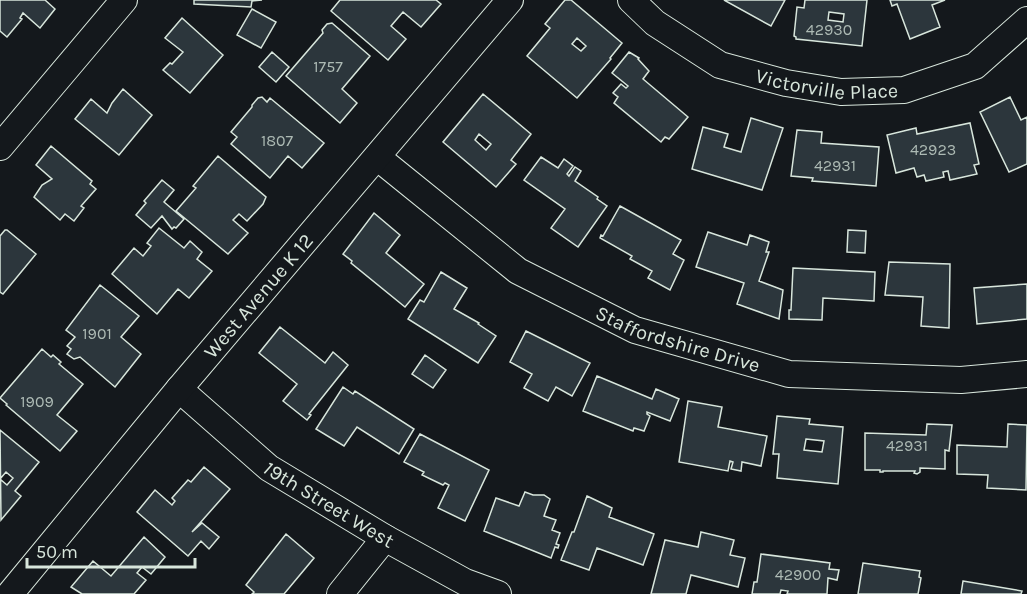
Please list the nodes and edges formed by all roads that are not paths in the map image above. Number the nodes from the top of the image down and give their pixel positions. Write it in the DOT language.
graph roads {
  1 [pos="124,0"];
  2 [pos="510,0"];
  3 [pos="631,0"];
  4 [pos="1027,20"];
  5 [pos="0,147"];
  6 [pos="377,157"];
  7 [pos="1027,374"];
  8 [pos="179,389"];
  9 [pos="386,538"];
  10 [pos="10,594"];
  11 [pos="340,594"];
  12 [pos="498,594"];
  1 -- 5 [label="street"];
  2 -- 6 [label="street, West Avenue K 12"];
  3 -- 4 [label="street, Victorville Place"];
  6 -- 7 [label="street, Staffordshire Drive"];
  6 -- 8 [label="street, West Avenue K 12"];
  8 -- 9 [label="street, 19th Street West"];
  8 -- 10 [label="street, West Avenue K 12"];
  9 -- 11 [label="street"];
  9 -- 12 [label="street, 19th Street West"];
}
